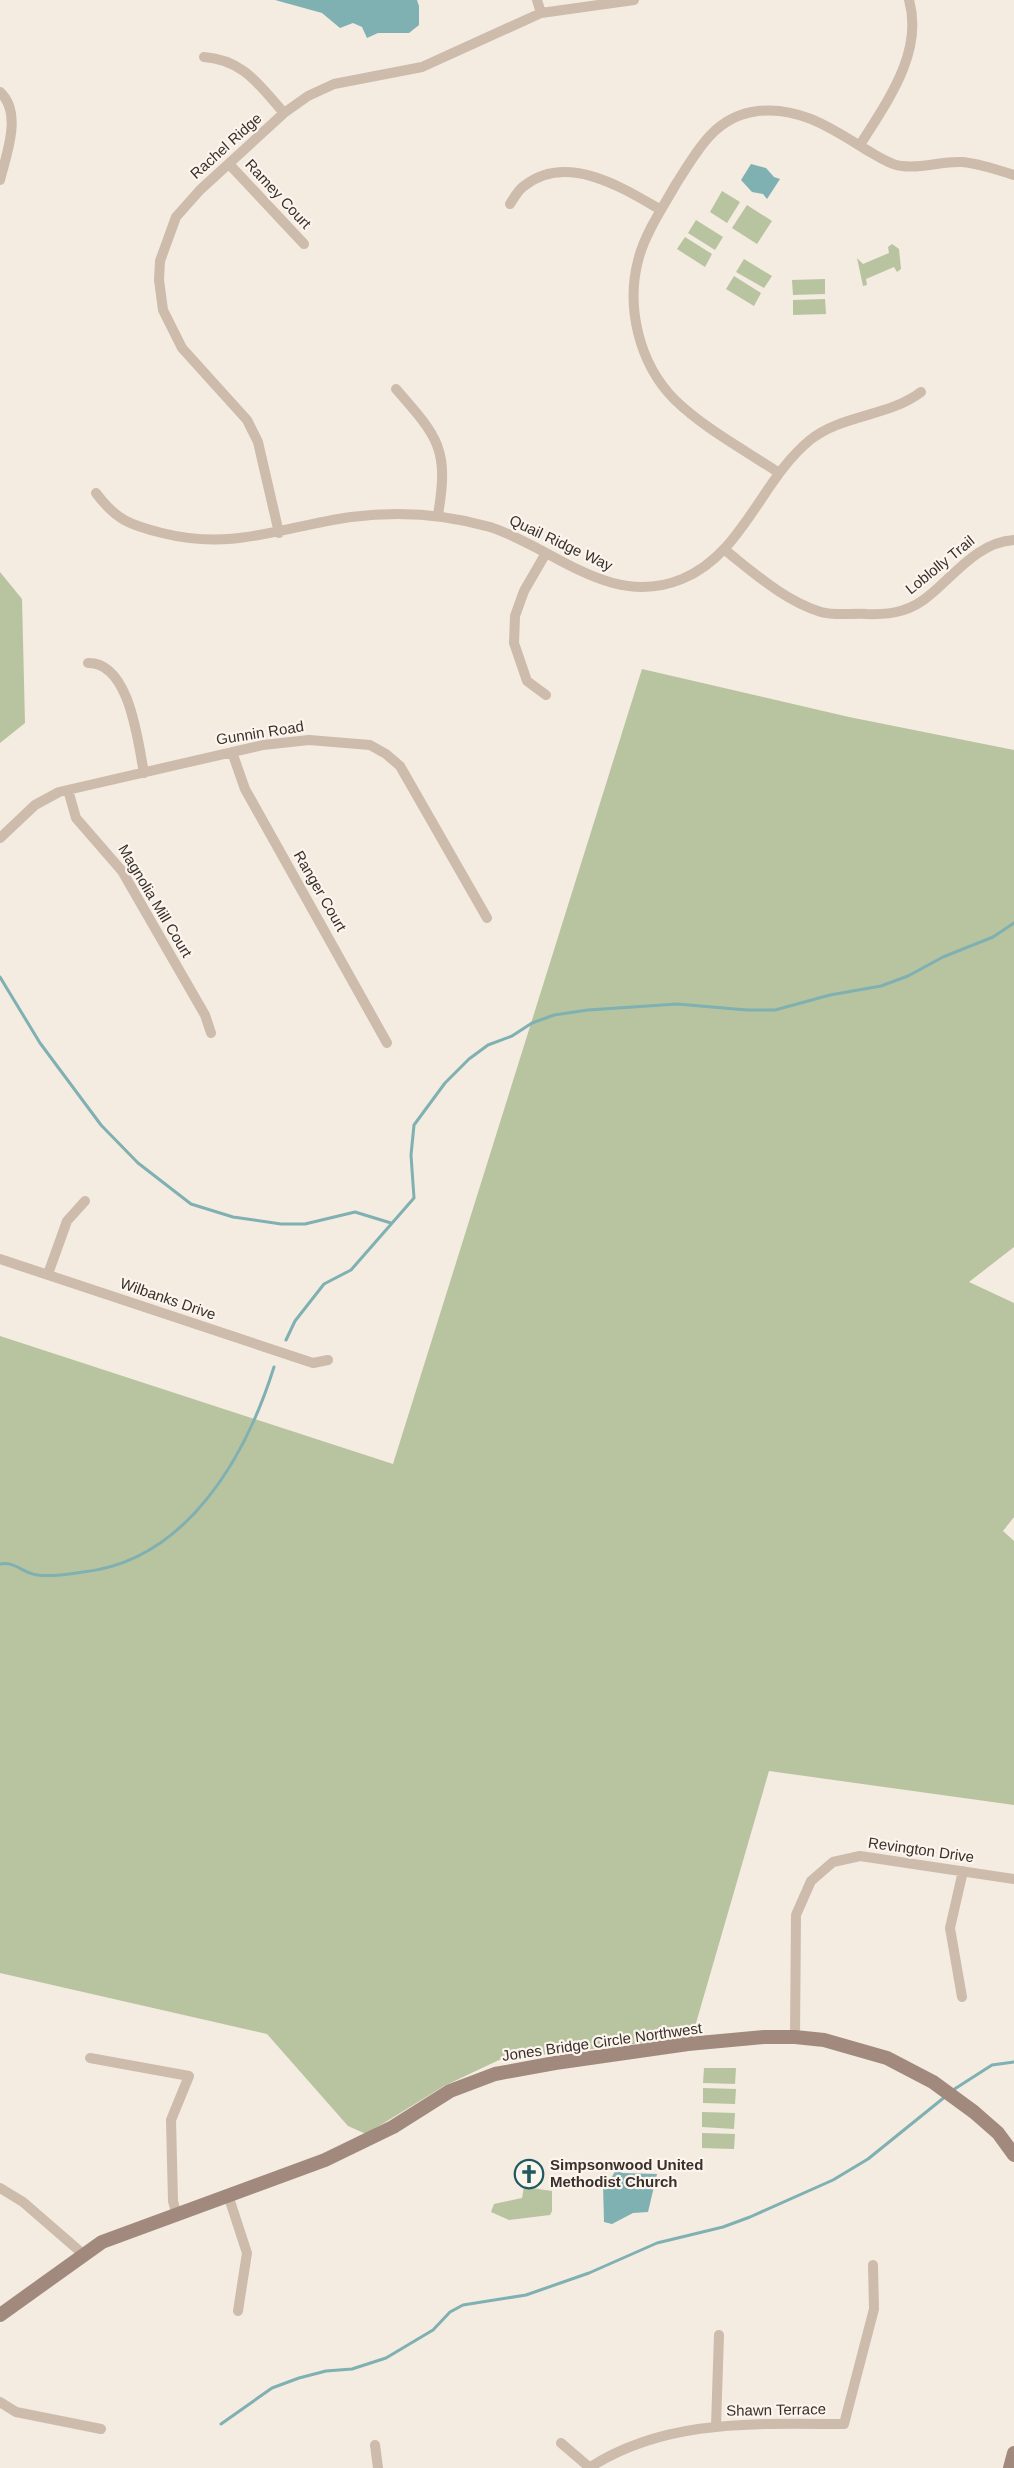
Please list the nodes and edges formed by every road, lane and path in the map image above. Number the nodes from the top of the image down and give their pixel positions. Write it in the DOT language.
graph roads {
  1 [pos="537,0"];
  2 [pos="634,0"];
  3 [pos="909,0"];
  4 [pos="541,13"];
  5 [pos="204,57"];
  6 [pos="0,92"];
  7 [pos="284,113"];
  8 [pos="860,146"];
  9 [pos="229,164"];
  10 [pos="1014,175"];
  11 [pos="0,180"];
  12 [pos="510,204"];
  13 [pos="661,210"];
  14 [pos="304,244"];
  15 [pos="396,389"];
  16 [pos="921,392"];
  17 [pos="779,473"];
  18 [pos="96,493"];
  19 [pos="438,515"];
  20 [pos="279,533"];
  21 [pos="1014,540"];
  22 [pos="724,549"];
  23 [pos="546,553"];
  24 [pos="88,663"];
  25 [pos="546,695"];
  26 [pos="232,752"];
  27 [pos="144,773"];
  28 [pos="68,790"];
  29 [pos="0,838"];
  30 [pos="487,918"];
  31 [pos="211,1033"];
  32 [pos="387,1043"];
  33 [pos="84,1201"];
  34 [pos="0,1259"];
  35 [pos="48,1274"];
  36 [pos="328,1360"];
  37 [pos="963,1871"];
  38 [pos="1014,1879"];
  39 [pos="962,1997"];
  40 [pos="795,2037"];
  41 [pos="90,2058"];
  42 [pos="1014,2155"];
  43 [pos="0,2188"];
  44 [pos="229,2198"];
  45 [pos="177,2216"];
  46 [pos="83,2254"];
  47 [pos="873,2265"];
  48 [pos="238,2311"];
  49 [pos="0,2315"];
  50 [pos="719,2335"];
  51 [pos="0,2402"];
  52 [pos="716,2426"];
  53 [pos="101,2429"];
  54 [pos="561,2442"];
  55 [pos="375,2445"];
  56 [pos="1014,2453"];
  57 [pos="378,2468"];
  58 [pos="589,2468"];
  59 [pos="1010,2468"];
  1 -- 4 [label="street"];
  2 -- 4 [label="street, Rachel Ridge"];
  3 -- 8 [label="street"];
  4 -- 7 [label="street, Rachel Ridge"];
  5 -- 7 [label="street"];
  6 -- 11 [label="street"];
  7 -- 9 [label="street, Rachel Ridge"];
  8 -- 10 [label="street"];
  8 -- 13 [label="street"];
  9 -- 14 [label="street, Ramey Court"];
  9 -- 20 [label="street, Rachel Ridge"];
  12 -- 13 [label="street"];
  13 -- 17 [label="street"];
  15 -- 19 [label="street"];
  16 -- 17 [label="street, Quail Ridge Way"];
  17 -- 22 [label="street, Quail Ridge Way"];
  18 -- 20 [label="street, Quail Ridge Way"];
  19 -- 20 [label="street, Quail Ridge Way"];
  19 -- 23 [label="street, Quail Ridge Way"];
  21 -- 22 [label="street, Loblolly Trail"];
  22 -- 23 [label="street, Quail Ridge Way"];
  23 -- 25 [label="street"];
  24 -- 27 [label="street"];
  26 -- 27 [label="street, Gunnin Road"];
  26 -- 30 [label="street, Gunnin Road"];
  26 -- 32 [label="street, Ranger Court"];
  27 -- 28 [label="street, Gunnin Road"];
  28 -- 29 [label="street, Gunnin Road"];
  28 -- 31 [label="street, Magnolia Mill Court"];
  33 -- 35 [label="street"];
  34 -- 35 [label="street, Wilbanks Drive"];
  35 -- 36 [label="street, Wilbanks Drive"];
  37 -- 38 [label="street, Revington Drive"];
  37 -- 39 [label="street"];
  37 -- 40 [label="street, Revington Drive"];
  40 -- 42 [label="street, Jones Bridge Circle Northwest"];
  40 -- 44 [label="street, Jones Bridge Circle Northwest"];
  41 -- 45 [label="street"];
  43 -- 46 [label="street"];
  44 -- 45 [label="street, Jones Bridge Circle Northwest"];
  44 -- 48 [label="street"];
  45 -- 46 [label="street, Jones Bridge Circle Northwest"];
  46 -- 49 [label="street, Jones Bridge Circle Northwest"];
  47 -- 52 [label="street, Shawn Terrace"];
  50 -- 52 [label="street"];
  51 -- 53 [label="street"];
  52 -- 58 [label="street, Shawn Terrace"];
  54 -- 58 [label="street"];
  55 -- 57 [label="street"];
  56 -- 59 [label="street"];
}
